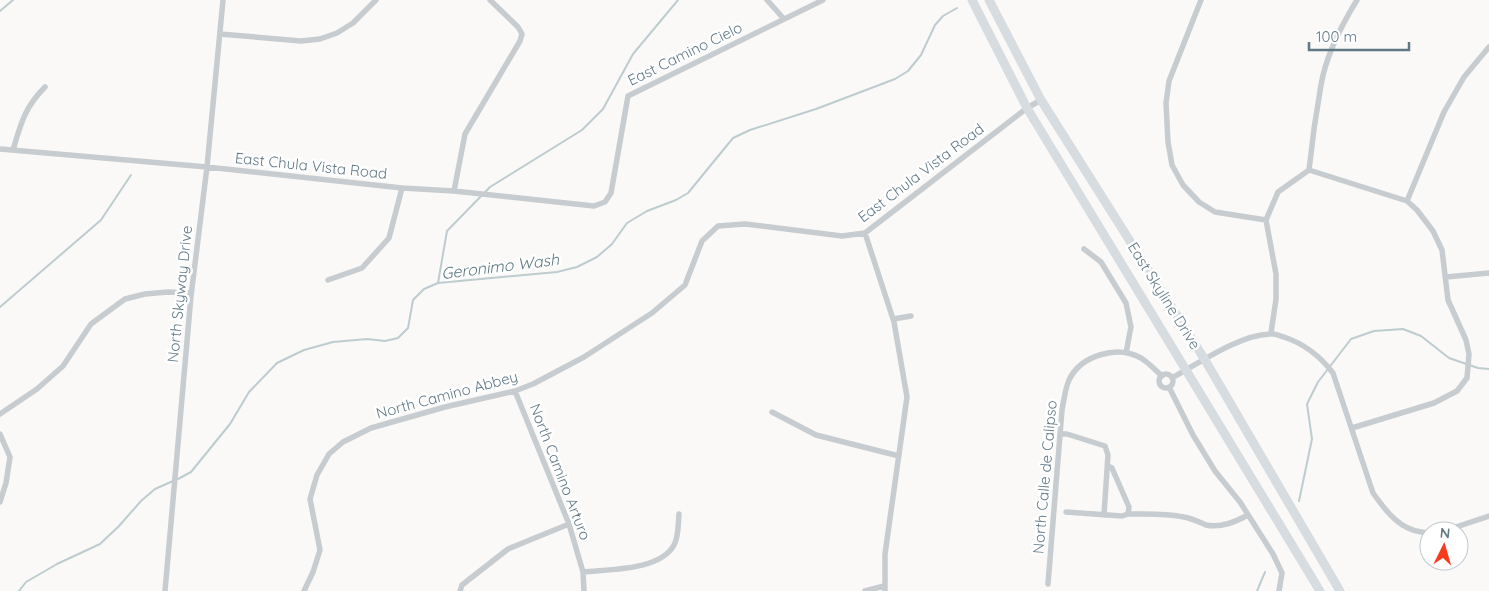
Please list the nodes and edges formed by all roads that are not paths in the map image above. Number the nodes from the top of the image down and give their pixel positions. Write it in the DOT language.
graph roads {
  1 [pos="223,0"];
  2 [pos="376,0"];
  3 [pos="490,0"];
  4 [pos="767,0"];
  5 [pos="823,0"];
  6 [pos="972,0"];
  7 [pos="989,0"];
  8 [pos="1201,0"];
  9 [pos="1357,0"];
  10 [pos="784,20"];
  11 [pos="220,34"];
  12 [pos="1489,46"];
  13 [pos="45,87"];
  14 [pos="1041,100"];
  15 [pos="1027,108"];
  16 [pos="0,149"];
  17 [pos="12,150"];
  18 [pos="207,167"];
  19 [pos="1309,170"];
  20 [pos="402,188"];
  21 [pos="454,191"];
  22 [pos="1407,201"];
  23 [pos="605,202"];
  24 [pos="1266,220"];
  25 [pos="718,226"];
  26 [pos="864,233"];
  27 [pos="1084,249"];
  28 [pos="1489,273"];
  29 [pos="1446,277"];
  30 [pos="328,280"];
  31 [pos="191,293"];
  32 [pos="911,316"];
  33 [pos="893,319"];
  34 [pos="1271,333"];
  35 [pos="1126,353"];
  36 [pos="1205,360"];
  37 [pos="1186,370"];
  38 [pos="1162,376"];
  39 [pos="1172,378"];
  40 [pos="1169,387"];
  41 [pos="515,391"];
  42 [pos="772,412"];
  43 [pos="0,414"];
  44 [pos="1352,428"];
  45 [pos="0,434"];
  46 [pos="1060,434"];
  47 [pos="899,456"];
  48 [pos="1108,466"];
  49 [pos="0,502"];
  50 [pos="1066,512"];
  51 [pos="679,514"];
  52 [pos="1128,514"];
  53 [pos="1104,515"];
  54 [pos="1248,515"];
  55 [pos="1489,516"];
  56 [pos="1469,523"];
  57 [pos="569,524"];
  58 [pos="1419,531"];
  59 [pos="583,572"];
  60 [pos="1048,584"];
  61 [pos="884,588"];
  62 [pos="166,591"];
  63 [pos="304,591"];
  64 [pos="460,591"];
  65 [pos="584,591"];
  66 [pos="865,591"];
  67 [pos="1279,591"];
  68 [pos="1320,591"];
  69 [pos="1340,591"];
  1 -- 11 [label="street, North Skyway Drive"];
  2 -- 11 [label="street"];
  3 -- 21 [label="street"];
  4 -- 10 [label="street"];
  5 -- 10 [label="street, East Camino Cielo"];
  6 -- 15 [label="main road, East Skyline Drive"];
  7 -- 14 [label="main road, East Skyline Drive"];
  8 -- 24 [label="street"];
  9 -- 19 [label="street"];
  10 -- 23 [label="street, East Camino Cielo"];
  11 -- 18 [label="street, North Skyway Drive"];
  12 -- 22 [label="street"];
  13 -- 17 [label="street"];
  14 -- 15 [label="street, East Chula Vista Road"];
  14 -- 36 [label="main road, East Skyline Drive"];
  15 -- 26 [label="street, East Chula Vista Road"];
  15 -- 37 [label="main road, East Skyline Drive"];
  16 -- 17 [label="street, East Chula Vista Road"];
  17 -- 18 [label="street, East Chula Vista Road"];
  18 -- 20 [label="street, East Chula Vista Road"];
  18 -- 31 [label="street, North Skyway Drive"];
  19 -- 22 [label="street"];
  19 -- 24 [label="street"];
  20 -- 21 [label="street, East Chula Vista Road"];
  20 -- 30 [label="street"];
  21 -- 23 [label="street, East Chula Vista Road"];
  22 -- 29 [label="street"];
  24 -- 34 [label="street"];
  25 -- 26 [label="street, East Chula Vista Road"];
  25 -- 41 [label="street, North Camino Abbey"];
  26 -- 33 [label="street"];
  27 -- 35 [label="street"];
  28 -- 29 [label="street"];
  29 -- 44 [label="street"];
  31 -- 43 [label="street"];
  31 -- 62 [label="street, North Skyway Drive"];
  32 -- 33 [label="street"];
  33 -- 47 [label="street"];
  34 -- 36 [label="street"];
  34 -- 44 [label="street"];
  35 -- 38 [label="street"];
  35 -- 46 [label="street, North Calle de Calipso"];
  36 -- 37 [label="street"];
  36 -- 69 [label="main road, East Skyline Drive"];
  37 -- 39 [label="street"];
  37 -- 68 [label="main road, East Skyline Drive"];
  38 -- 39 [label="street"];
  38 -- 40 [label="street"];
  39 -- 40 [label="street"];
  40 -- 54 [label="street"];
  41 -- 57 [label="street, North Camino Arturo"];
  41 -- 63 [label="street, North Camino Abbey"];
  42 -- 47 [label="street"];
  44 -- 58 [label="street"];
  45 -- 49 [label="street"];
  46 -- 48 [label="street"];
  46 -- 60 [label="street, North Calle de Calipso"];
  47 -- 61 [label="street"];
  48 -- 52 [label="street"];
  48 -- 53 [label="street"];
  50 -- 53 [label="street"];
  51 -- 59 [label="street"];
  52 -- 53 [label="street"];
  52 -- 54 [label="street"];
  54 -- 67 [label="street"];
  55 -- 56 [label="street"];
  57 -- 59 [label="street, North Camino Arturo"];
  57 -- 64 [label="street"];
  59 -- 65 [label="street, North Camino Arturo"];
  61 -- 66 [label="street"];
}
